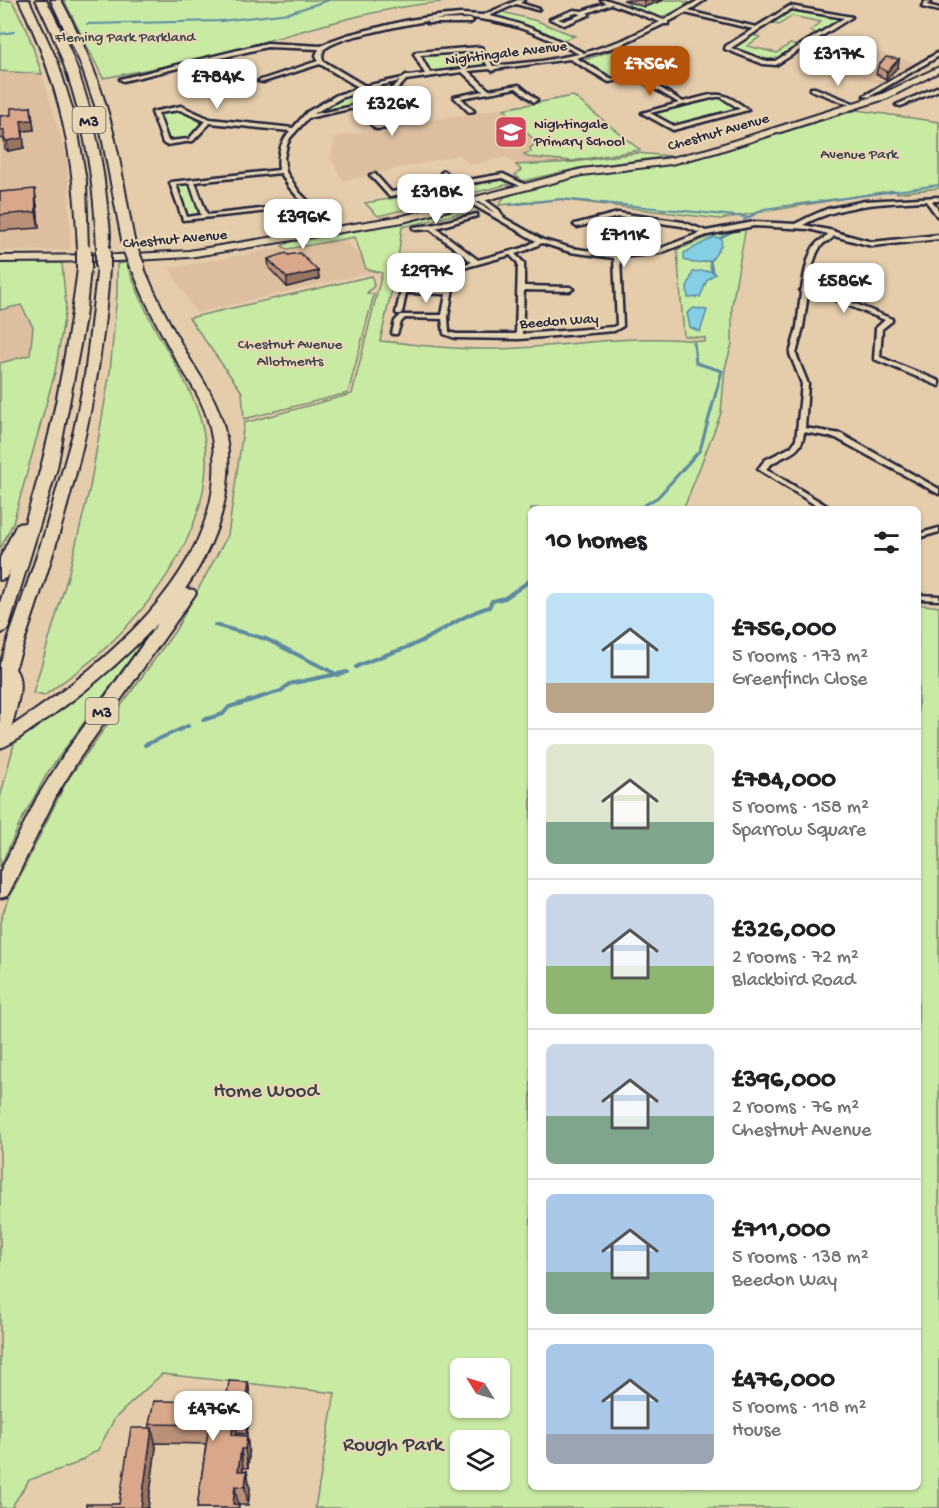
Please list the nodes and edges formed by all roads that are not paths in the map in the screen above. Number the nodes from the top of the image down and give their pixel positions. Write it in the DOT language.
graph roads {
  1 [pos="24,0"];
  2 [pos="41,0"];
  3 [pos="56,0"];
  4 [pos="522,0"];
  5 [pos="603,0"];
  6 [pos="703,0"];
  7 [pos="920,0"];
  8 [pos="928,2"];
  9 [pos="516,3"];
  10 [pos="610,3"];
  11 [pos="939,5"];
  12 [pos="537,9"];
  13 [pos="939,10"];
  14 [pos="684,11"];
  15 [pos="584,12"];
  16 [pos="484,16"];
  17 [pos="493,18"];
  18 [pos="412,20"];
  19 [pos="666,23"];
  20 [pos="754,28"];
  21 [pos="620,45"];
  22 [pos="322,48"];
  23 [pos="939,54"];
  24 [pos="584,55"];
  25 [pos="572,58"];
  26 [pos="321,62"];
  27 [pos="493,69"];
  28 [pos="939,69"];
  29 [pos="464,71"];
  30 [pos="908,73"];
  31 [pos="428,74"];
  32 [pos="637,76"];
  33 [pos="406,77"];
  34 [pos="926,77"];
  35 [pos="123,79"];
  36 [pos="261,81"];
  37 [pos="364,88"];
  38 [pos="926,88"];
  39 [pos="813,89"];
  40 [pos="937,89"];
  41 [pos="487,91"];
  42 [pos="867,96"];
  43 [pos="534,100"];
  44 [pos="681,102"];
  45 [pos="898,102"];
  46 [pos="363,104"];
  47 [pos="855,105"];
  48 [pos="356,106"];
  49 [pos="471,111"];
  50 [pos="305,117"];
  51 [pos="209,121"];
  52 [pos="291,130"];
  53 [pos="283,171"];
  54 [pos="444,173"];
  55 [pos="373,175"];
  56 [pos="192,180"];
  57 [pos="455,183"];
  58 [pos="527,187"];
  59 [pos="939,199"];
  60 [pos="928,200"];
  61 [pos="476,201"];
  62 [pos="311,205"];
  63 [pos="475,215"];
  64 [pos="939,215"];
  65 [pos="205,217"];
  66 [pos="502,220"];
  67 [pos="577,225"];
  68 [pos="796,226"];
  69 [pos="430,227"];
  70 [pos="416,228"];
  71 [pos="332,231"];
  72 [pos="832,232"];
  73 [pos="705,233"];
  74 [pos="939,237"];
  75 [pos="540,241"];
  76 [pos="511,253"];
  77 [pos="617,256"];
  78 [pos="0,259"];
  79 [pos="476,262"];
  80 [pos="407,274"];
  81 [pos="520,288"];
  82 [pos="570,289"];
  83 [pos="403,291"];
  84 [pos="803,291"];
  85 [pos="449,292"];
  86 [pos="399,313"];
  87 [pos="445,317"];
  88 [pos="395,333"];
  89 [pos="519,337"];
  90 [pos="939,384"];
  91 [pos="801,429"];
  92 [pos="54,451"];
  93 [pos="939,492"];
  94 [pos="821,506"];
  95 [pos="939,530"];
  96 [pos="921,535"];
  97 [pos="206,536"];
  98 [pos="0,575"];
  99 [pos="921,597"];
  100 [pos="939,598"];
  101 [pos="0,629"];
  102 [pos="9,663"];
  103 [pos="0,689"];
  104 [pos="1,735"];
  105 [pos="0,891"];
  1 -- 92 [label="highway, M3, bridge"];
  2 -- 102 [label="highway, M3, bridge"];
  3 -- 97 [label="highway, M3, bridge"];
  4 -- 9 [label="street"];
  5 -- 10 [label="street"];
  6 -- 14 [label="street, Nightingale Avenue"];
  7 -- 8 [label="street"];
  8 -- 11 [label="street"];
  8 -- 13 [label="street"];
  9 -- 12 [label="street"];
  9 -- 16 [label="street"];
  10 -- 15 [label="street"];
  10 -- 19 [label="street"];
  14 -- 19 [label="street, Nightingale Avenue"];
  14 -- 20 [label="street"];
  15 -- 15 [label="street"];
  16 -- 17 [label="street"];
  16 -- 18 [label="street"];
  17 -- 18 [label="street"];
  17 -- 24 [label="street"];
  18 -- 22 [label="street"];
  19 -- 21 [label="street, Nightingale Avenue"];
  20 -- 20 [label="street"];
  21 -- 24 [label="street, Nightingale Avenue"];
  21 -- 32 [label="street"];
  22 -- 26 [label="street"];
  22 -- 35 [label="street"];
  23 -- 30 [label="street"];
  24 -- 25 [label="street, Nightingale Avenue"];
  25 -- 27 [label="street, Nightingale Avenue"];
  25 -- 32 [label="street"];
  26 -- 36 [label="street"];
  26 -- 37 [label="street"];
  27 -- 29 [label="street, Nightingale Avenue"];
  27 -- 31 [label="street"];
  28 -- 34 [label="street, Chestnut Avenue"];
  29 -- 31 [label="street, Nightingale Avenue"];
  29 -- 41 [label="street"];
  30 -- 34 [label="street"];
  30 -- 42 [label="street"];
  31 -- 33 [label="street, Nightingale Avenue"];
  32 -- 44 [label="street"];
  33 -- 37 [label="street, Nightingale Avenue"];
  33 -- 46 [label="street, Nightingale Avenue"];
  34 -- 47 [label="street, Chestnut Avenue"];
  37 -- 50 [label="street, Nightingale Avenue"];
  38 -- 40 [label="street"];
  39 -- 47 [label="street"];
  40 -- 45 [label="street"];
  41 -- 43 [label="street"];
  41 -- 49 [label="street"];
  44 -- 44 [label="street"];
  46 -- 48 [label="street, Nightingale Avenue"];
  46 -- 48 [label="street"];
  47 -- 58 [label="street, Chestnut Avenue"];
  48 -- 50 [label="street, Nightingale Avenue"];
  50 -- 52 [label="street, Nightingale Avenue"];
  51 -- 51 [label="street"];
  51 -- 52 [label="street"];
  52 -- 53 [label="street"];
  53 -- 56 [label="street"];
  53 -- 62 [label="street"];
  54 -- 57 [label="street"];
  55 -- 57 [label="street"];
  56 -- 65 [label="street"];
  56 -- 65 [label="street"];
  57 -- 58 [label="street"];
  58 -- 61 [label="street, Chestnut Avenue"];
  59 -- 60 [label="street"];
  60 -- 64 [label="street"];
  60 -- 68 [label="street"];
  61 -- 66 [label="street"];
  61 -- 66 [label="street"];
  61 -- 71 [label="street, Chestnut Avenue"];
  62 -- 65 [label="street"];
  62 -- 71 [label="street"];
  63 -- 69 [label="street"];
  66 -- 75 [label="street"];
  67 -- 73 [label="street"];
  68 -- 72 [label="street"];
  68 -- 73 [label="street"];
  69 -- 70 [label="street"];
  69 -- 79 [label="street"];
  71 -- 78 [label="street, Chestnut Avenue"];
  72 -- 74 [label="street"];
  72 -- 84 [label="street"];
  73 -- 77 [label="street"];
  75 -- 76 [label="street"];
  75 -- 77 [label="street"];
  76 -- 79 [label="street"];
  76 -- 81 [label="street"];
  77 -- 89 [label="street, Beedon Way"];
  79 -- 85 [label="street"];
  80 -- 83 [label="street"];
  81 -- 82 [label="street"];
  81 -- 89 [label="street"];
  83 -- 85 [label="street"];
  83 -- 86 [label="street"];
  84 -- 90 [label="street"];
  84 -- 91 [label="street"];
  85 -- 87 [label="street"];
  87 -- 88 [label="street"];
  87 -- 89 [label="street, Beedon Way"];
  91 -- 93 [label="street"];
  91 -- 94 [label="street"];
  92 -- 98 [label="highway, M3"];
  92 -- 101 [label="highway, M3"];
  95 -- 96 [label="street"];
  97 -- 104 [label="highway, M3"];
  97 -- 105 [label="highway, M3"];
  99 -- 100 [label="street"];
  102 -- 103 [label="highway, M3"];
  102 -- 104 [label="highway, M3"];
}
